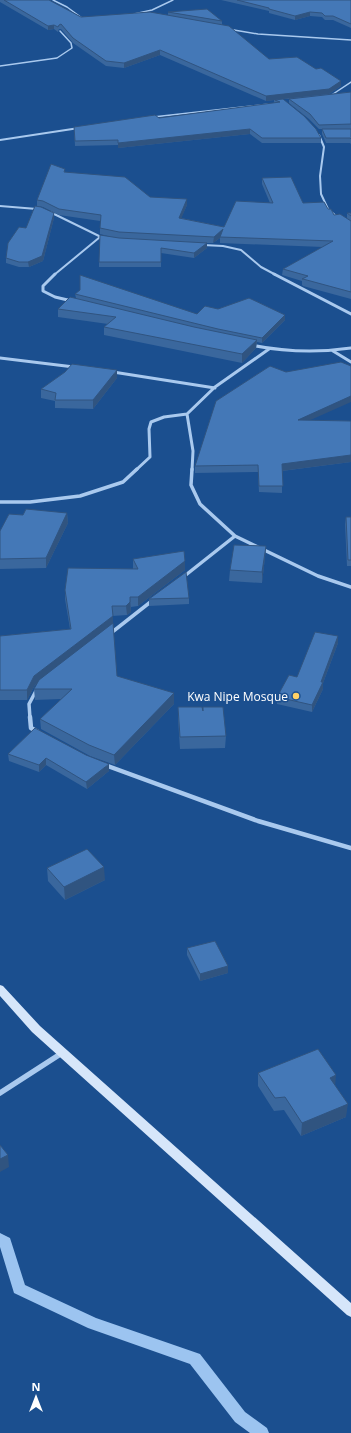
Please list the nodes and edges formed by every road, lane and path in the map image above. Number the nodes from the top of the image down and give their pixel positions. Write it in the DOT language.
graph roads {
  1 [pos="52,0"];
  2 [pos="173,0"];
  3 [pos="142,12"];
  4 [pos="148,14"];
  5 [pos="130,15"];
  6 [pos="85,18"];
  7 [pos="226,28"];
  8 [pos="60,31"];
  9 [pos="351,40"];
  10 [pos="0,66"];
  11 [pos="351,82"];
  12 [pos="337,96"];
  13 [pos="272,104"];
  14 [pos="148,118"];
  15 [pos="83,127"];
  16 [pos="324,132"];
  17 [pos="0,140"];
  18 [pos="0,199"];
  19 [pos="1,206"];
  20 [pos="42,209"];
  21 [pos="48,211"];
  22 [pos="338,218"];
  23 [pos="100,237"];
  24 [pos="107,238"];
  25 [pos="200,245"];
  26 [pos="74,302"];
  27 [pos="351,314"];
  28 [pos="246,344"];
  29 [pos="351,348"];
  30 [pos="269,349"];
  31 [pos="333,351"];
  32 [pos="0,358"];
  33 [pos="351,362"];
  34 [pos="81,368"];
  35 [pos="112,372"];
  36 [pos="215,388"];
  37 [pos="187,414"];
  38 [pos="0,502"];
  39 [pos="234,536"];
  40 [pos="180,579"];
  41 [pos="351,588"];
  42 [pos="156,598"];
  43 [pos="107,636"];
  44 [pos="43,684"];
  45 [pos="44,735"];
  46 [pos="103,765"];
  47 [pos="351,848"];
  48 [pos="0,990"];
  49 [pos="63,1053"];
  50 [pos="0,1093"];
  51 [pos="351,1311"];
  1 -- 6 [label="street"];
  2 -- 3 [label="street"];
  3 -- 4 [label="street"];
  3 -- 5 [label="street"];
  7 -- 9 [label="street"];
  8 -- 10 [label="street"];
  11 -- 12 [label="street"];
  13 -- 14 [label="street"];
  15 -- 17 [label="street"];
  16 -- 22 [label="street"];
  18 -- 19 [label="street"];
  19 -- 20 [label="street"];
  21 -- 23 [label="street"];
  23 -- 24 [label="street"];
  23 -- 26 [label="street"];
  25 -- 27 [label="street"];
  28 -- 30 [label="street"];
  29 -- 31 [label="street"];
  30 -- 31 [label="street"];
  30 -- 36 [label="street"];
  31 -- 33 [label="street"];
  32 -- 34 [label="street"];
  35 -- 36 [label="street"];
  36 -- 37 [label="street"];
  37 -- 38 [label="street"];
  37 -- 39 [label="street"];
  39 -- 40 [label="street"];
  39 -- 41 [label="street"];
  42 -- 43 [label="street"];
  44 -- 45 [label="street"];
  46 -- 47 [label="street"];
  48 -- 49 [label="street"];
  49 -- 50 [label="street"];
  49 -- 51 [label="street"];
}
